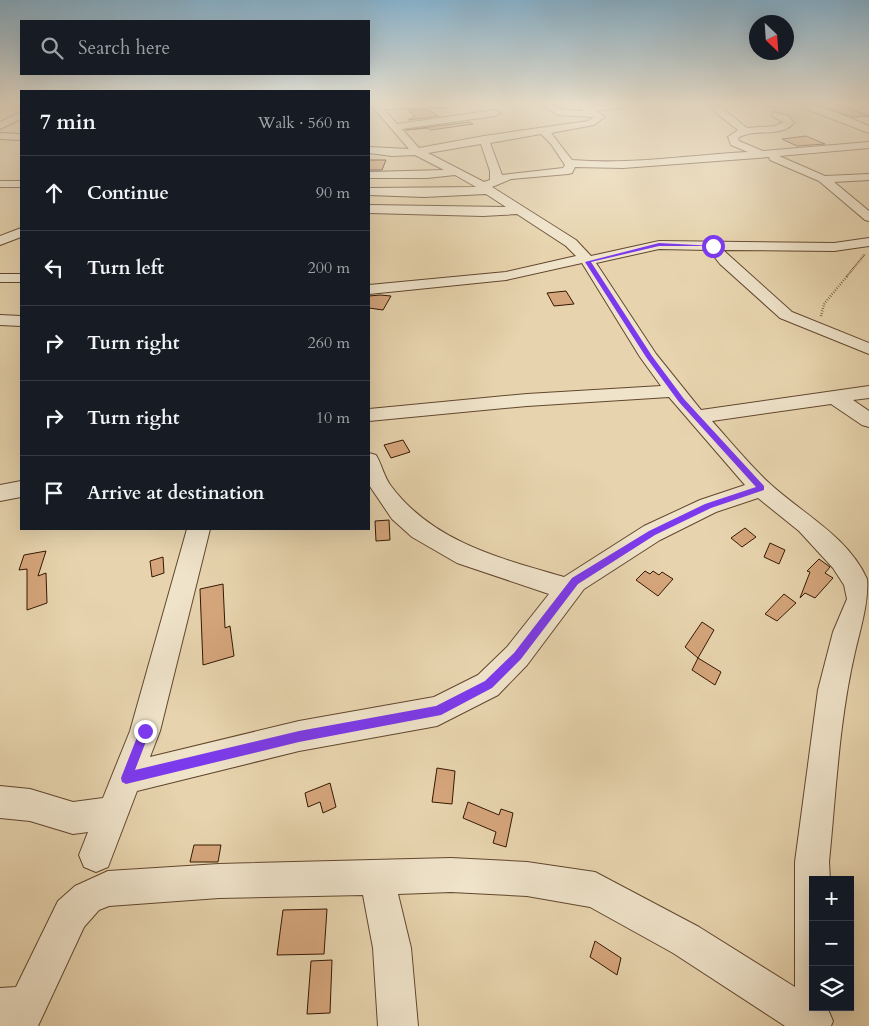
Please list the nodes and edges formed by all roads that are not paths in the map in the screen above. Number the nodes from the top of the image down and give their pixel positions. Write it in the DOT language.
graph roads {
  1 [pos="407,152"];
  2 [pos="489,152"];
  3 [pos="562,152"];
  4 [pos="758,152"];
  5 [pos="813,152"];
  6 [pos="766,155"];
  7 [pos="370,157"];
  8 [pos="568,163"];
  9 [pos="457,172"];
  10 [pos="370,175"];
  11 [pos="869,177"];
  12 [pos="823,179"];
  13 [pos="0,184"];
  14 [pos="20,184"];
  15 [pos="489,186"];
  16 [pos="370,192"];
  17 [pos="370,210"];
  18 [pos="519,210"];
  19 [pos="869,217"];
  20 [pos="20,232"];
  21 [pos="0,241"];
  22 [pos="713,246"];
  23 [pos="866,246"];
  24 [pos="586,260"];
  25 [pos="0,278"];
  26 [pos="20,278"];
  27 [pos="370,290"];
  28 [pos="0,320"];
  29 [pos="20,321"];
  30 [pos="869,349"];
  31 [pos="675,391"];
  32 [pos="869,392"];
  33 [pos="836,398"];
  34 [pos="370,415"];
  35 [pos="696,417"];
  36 [pos="869,420"];
  37 [pos="370,462"];
  38 [pos="761,488"];
  39 [pos="20,489"];
  40 [pos="0,493"];
  41 [pos="198,530"];
  42 [pos="863,582"];
  43 [pos="568,589"];
  44 [pos="126,778"];
  45 [pos="0,802"];
  46 [pos="112,813"];
  47 [pos="96,855"];
  48 [pos="377,876"];
  49 [pos="813,966"];
  50 [pos="809,1008"];
  51 [pos="15,1013"];
  52 [pos="398,1026"];
  1 -- 7 [label="street"];
  1 -- 9 [label="street"];
  2 -- 15 [label="street"];
  3 -- 8 [label="street"];
  4 -- 6 [label="street"];
  5 -- 6 [label="street"];
  6 -- 8 [label="street"];
  6 -- 12 [label="street"];
  8 -- 15 [label="street"];
  9 -- 10 [label="street"];
  9 -- 15 [label="street"];
  11 -- 12 [label="street"];
  12 -- 19 [label="street"];
  13 -- 14 [label="street"];
  15 -- 16 [label="street"];
  15 -- 18 [label="street"];
  17 -- 18 [label="street"];
  18 -- 24 [label="street"];
  20 -- 21 [label="street"];
  22 -- 23 [label="street"];
  22 -- 24 [label="street"];
  22 -- 30 [label="street"];
  24 -- 27 [label="street"];
  24 -- 31 [label="street"];
  25 -- 26 [label="street"];
  28 -- 29 [label="street"];
  31 -- 34 [label="street"];
  31 -- 35 [label="street"];
  32 -- 33 [label="street"];
  33 -- 35 [label="street"];
  33 -- 36 [label="street"];
  35 -- 38 [label="street"];
  37 -- 43 [label="street"];
  38 -- 42 [label="street"];
  38 -- 43 [label="street"];
  39 -- 40 [label="street"];
  41 -- 44 [label="street"];
  42 -- 49 [label="street"];
  43 -- 44 [label="street"];
  44 -- 46 [label="street"];
  45 -- 46 [label="street"];
  46 -- 47 [label="street"];
  48 -- 50 [label="street"];
  48 -- 51 [label="street"];
  48 -- 52 [label="street"];
}
